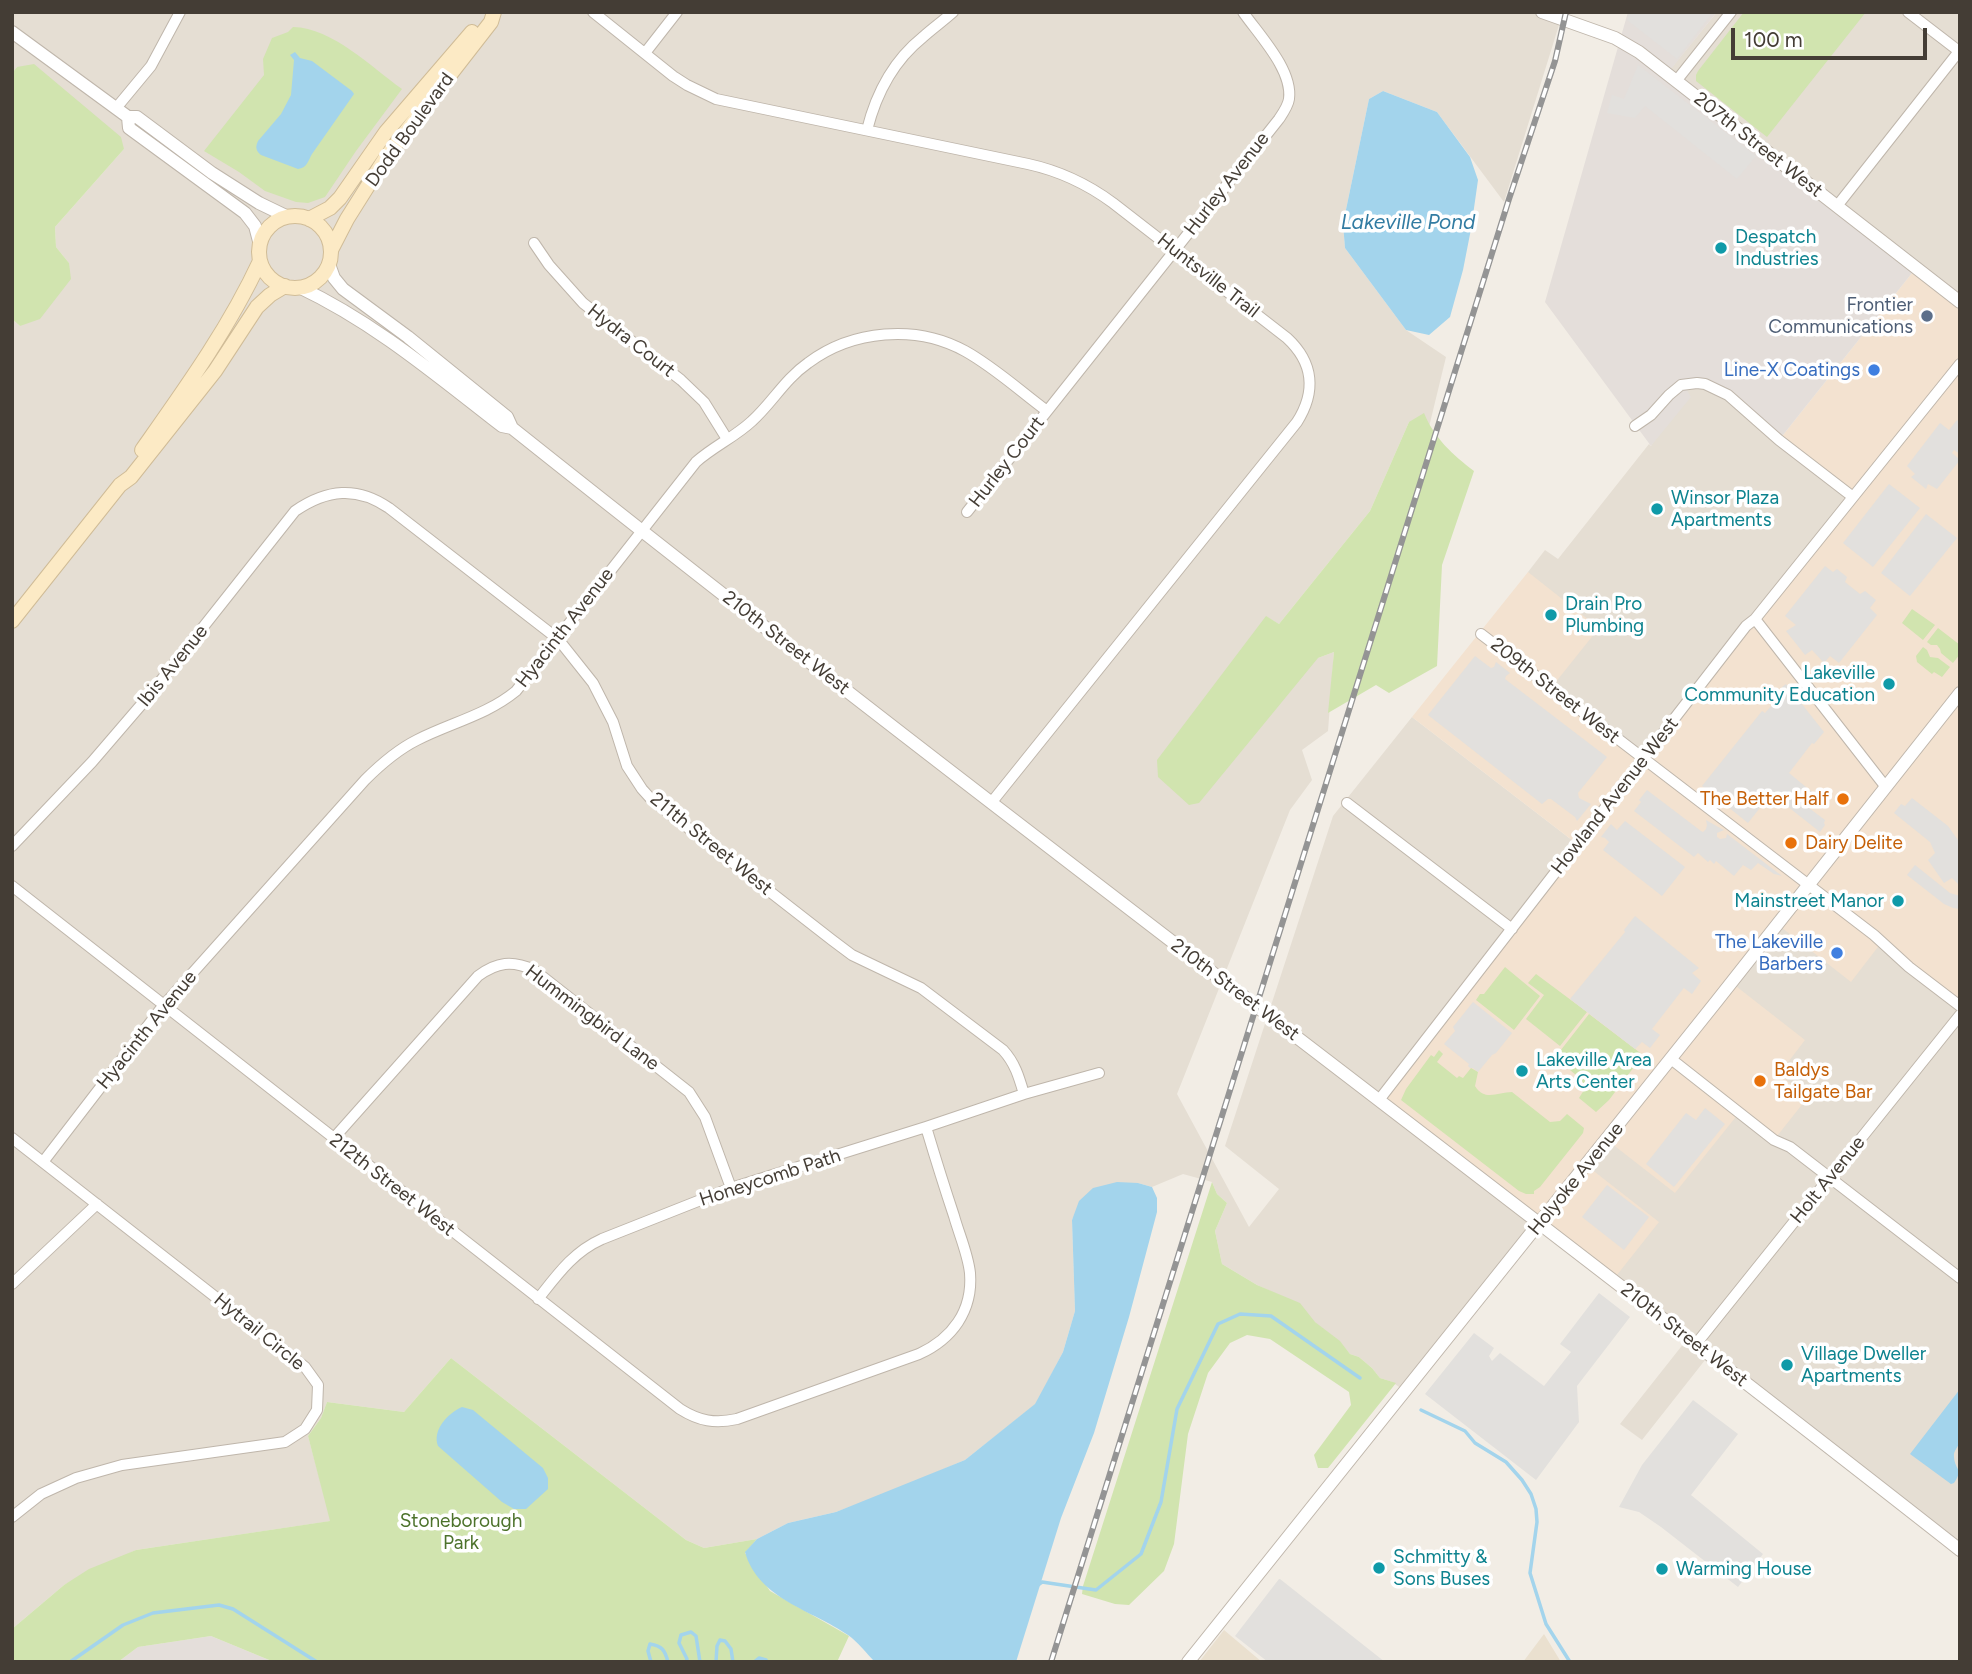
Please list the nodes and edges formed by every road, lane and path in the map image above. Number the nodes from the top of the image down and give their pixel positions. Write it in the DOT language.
graph roads {
  1 [pos="180,12"];
  2 [pos="593,12"];
  3 [pos="677,12"];
  4 [pos="953,12"];
  5 [pos="1243,12"];
  6 [pos="1542,12"];
  7 [pos="1731,12"];
  8 [pos="1908,12"];
  9 [pos="494,13"];
  10 [pos="12,32"];
  11 [pos="1959,51"];
  12 [pos="645,53"];
  13 [pos="1677,80"];
  14 [pos="117,107"];
  15 [pos="128,117"];
  16 [pos="867,130"];
  17 [pos="1836,206"];
  18 [pos="288,217"];
  19 [pos="309,219"];
  20 [pos="534,243"];
  21 [pos="260,245"];
  22 [pos="1175,250"];
  23 [pos="330,257"];
  24 [pos="260,261"];
  25 [pos="292,287"];
  26 [pos="1960,302"];
  27 [pos="1960,364"];
  28 [pos="1046,411"];
  29 [pos="1635,426"];
  30 [pos="512,428"];
  31 [pos="727,439"];
  32 [pos="123,481"];
  33 [pos="335,493"];
  34 [pos="1853,497"];
  35 [pos="967,512"];
  36 [pos="641,531"];
  37 [pos="1755,619"];
  38 [pos="12,621"];
  39 [pos="1481,634"];
  40 [pos="558,639"];
  41 [pos="1960,693"];
  42 [pos="1644,758"];
  43 [pos="1885,786"];
  44 [pos="990,803"];
  45 [pos="1347,803"];
  46 [pos="12,846"];
  47 [pos="1808,884"];
  48 [pos="12,886"];
  49 [pos="1512,929"];
  50 [pos="163,1006"];
  51 [pos="1960,1006"];
  52 [pos="1960,1015"];
  53 [pos="1671,1059"];
  54 [pos="1099,1073"];
  55 [pos="1024,1094"];
  56 [pos="1379,1100"];
  57 [pos="926,1127"];
  58 [pos="12,1138"];
  59 [pos="333,1139"];
  60 [pos="43,1161"];
  61 [pos="1830,1177"];
  62 [pos="731,1188"];
  63 [pos="97,1205"];
  64 [pos="1540,1223"];
  65 [pos="1960,1278"];
  66 [pos="12,1284"];
  67 [pos="538,1299"];
  68 [pos="1696,1344"];
  69 [pos="12,1517"];
  70 [pos="1960,1550"];
  71 [pos="1188,1662"];
  1 -- 14 [label="street"];
  2 -- 12 [label="street, Huntsville Trail"];
  3 -- 12 [label="street"];
  4 -- 16 [label="street"];
  5 -- 22 [label="street, Hurley Avenue"];
  6 -- 13 [label="street, 207th Street West"];
  7 -- 13 [label="street"];
  8 -- 11 [label="street"];
  9 -- 19 [label="main road, Dodd Boulevard"];
  9 -- 23 [label="main road, Dodd Boulevard"];
  10 -- 14 [label="street"];
  11 -- 17 [label="street"];
  12 -- 16 [label="street, Huntsville Trail"];
  13 -- 17 [label="street, 207th Street West"];
  14 -- 15 [label="street"];
  15 -- 18 [label="street"];
  15 -- 21 [label="street"];
  16 -- 22 [label="street, Huntsville Trail"];
  17 -- 26 [label="street, 207th Street West"];
  18 -- 19 [label="main road"];
  18 -- 21 [label="main road"];
  19 -- 23 [label="main road"];
  20 -- 31 [label="street, Hydra Court"];
  21 -- 24 [label="main road"];
  22 -- 28 [label="street, Hurley Avenue"];
  22 -- 44 [label="street, Huntsville Trail"];
  23 -- 25 [label="main road"];
  23 -- 30 [label="street, 210th Street West"];
  24 -- 25 [label="main road"];
  24 -- 32 [label="main road"];
  25 -- 30 [label="street, 210th Street West"];
  25 -- 32 [label="main road"];
  27 -- 34 [label="street, Howland Avenue West"];
  28 -- 31 [label="street, Hyacinth Avenue"];
  28 -- 35 [label="street, Hurley Court"];
  29 -- 34 [label="street"];
  30 -- 36 [label="street, 210th Street West"];
  31 -- 36 [label="street, Hyacinth Avenue"];
  32 -- 38 [label="main road"];
  33 -- 40 [label="street, 211th Street West"];
  33 -- 46 [label="street, Ibis Avenue"];
  34 -- 37 [label="street, Howland Avenue West"];
  36 -- 40 [label="street, Hyacinth Avenue"];
  36 -- 44 [label="street, 210th Street West"];
  37 -- 42 [label="street, Howland Avenue West"];
  37 -- 43 [label="street"];
  39 -- 42 [label="street, 209th Street West"];
  40 -- 50 [label="street, Hyacinth Avenue"];
  40 -- 55 [label="street, 211th Street West"];
  41 -- 43 [label="street, Holyoke Avenue"];
  42 -- 47 [label="street, 209th Street West"];
  42 -- 49 [label="street, Howland Avenue West"];
  43 -- 47 [label="street, Holyoke Avenue"];
  44 -- 56 [label="street, 210th Street West"];
  45 -- 49 [label="street"];
  47 -- 51 [label="street, 209th Street West"];
  47 -- 53 [label="street, Holyoke Avenue"];
  48 -- 50 [label="street, 212th Street West"];
  49 -- 56 [label="street, Howland Avenue West"];
  50 -- 59 [label="street, 212th Street West"];
  50 -- 60 [label="street, Hyacinth Avenue"];
  52 -- 61 [label="street, Holt Avenue"];
  53 -- 61 [label="street"];
  53 -- 64 [label="street, Holyoke Avenue"];
  54 -- 55 [label="street, Honeycomb Path"];
  55 -- 57 [label="street, Honeycomb Path"];
  56 -- 64 [label="street, 210th Street West"];
  57 -- 62 [label="street, Honeycomb Path"];
  57 -- 67 [label="street, 212th Street West"];
  58 -- 60 [label="street, Hytrail Circle"];
  59 -- 62 [label="street, Hummingbird Lane"];
  59 -- 67 [label="street, 212th Street West"];
  60 -- 63 [label="street, Hytrail Circle"];
  61 -- 65 [label="street"];
  61 -- 68 [label="street, Holt Avenue"];
  62 -- 67 [label="street, Honeycomb Path"];
  63 -- 66 [label="street"];
  63 -- 69 [label="street, Hytrail Circle"];
  64 -- 68 [label="street, 210th Street West"];
  64 -- 71 [label="street, Holyoke Avenue"];
  68 -- 70 [label="street, 210th Street West"];
}
